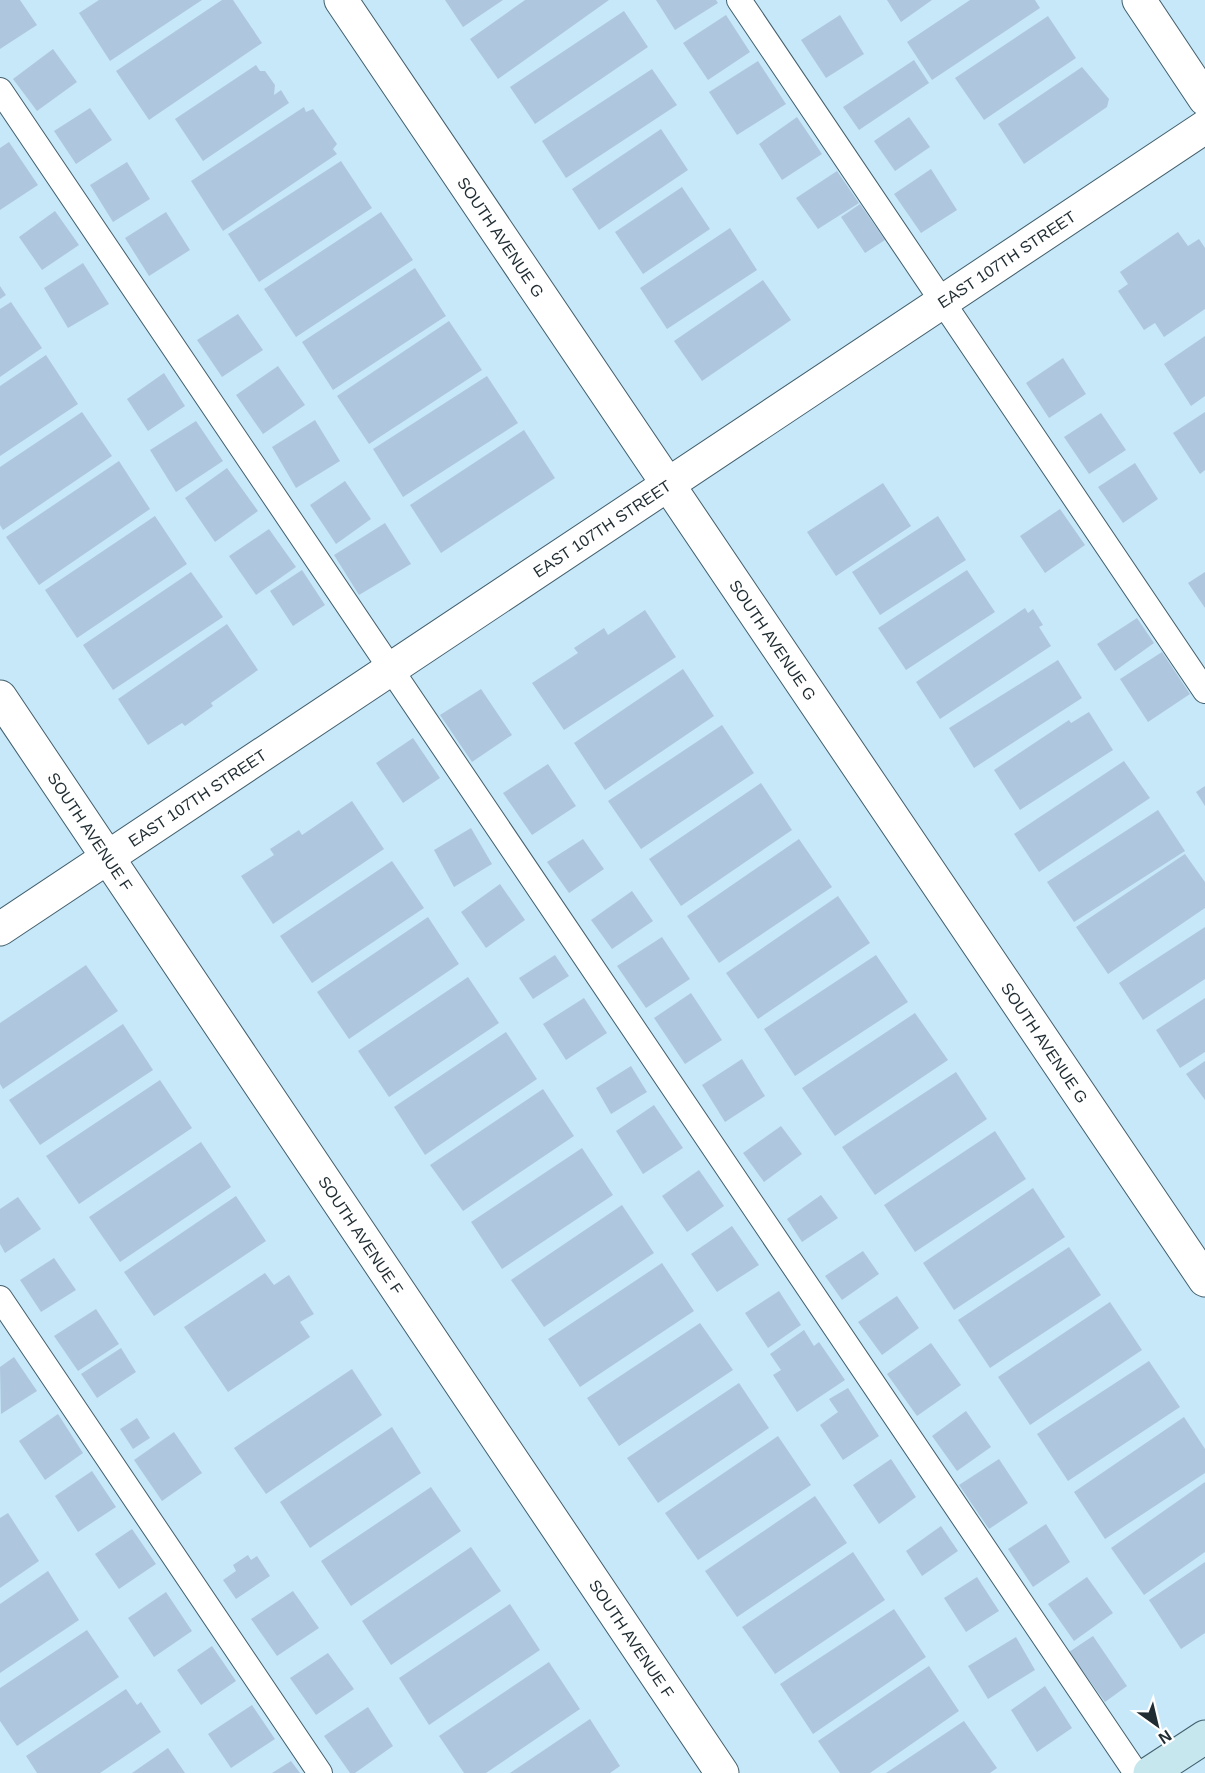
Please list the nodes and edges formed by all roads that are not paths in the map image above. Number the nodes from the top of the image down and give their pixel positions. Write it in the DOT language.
graph roads {
  1 [pos="341,0"];
  2 [pos="739,0"];
  3 [pos="1139,0"];
  4 [pos="0,90"];
  5 [pos="1205,99"];
  6 [pos="1205,127"];
  7 [pos="943,302"];
  8 [pos="668,484"];
  9 [pos="391,669"];
  10 [pos="1205,691"];
  11 [pos="0,697"];
  12 [pos="108,858"];
  13 [pos="0,929"];
  14 [pos="1205,1280"];
  15 [pos="0,1298"];
  16 [pos="1205,1737"];
  17 [pos="320,1773"];
  18 [pos="722,1773"];
  19 [pos="1136,1773"];
  20 [pos="1150,1773"];
  1 -- 8 [label="street, SOUTH AVENUE G"];
  2 -- 7 [label="lane"];
  3 -- 5 [label="street"];
  4 -- 9 [label="lane"];
  6 -- 7 [label="street, EAST 107TH STREET"];
  7 -- 8 [label="street, EAST 107TH STREET"];
  7 -- 10 [label="lane"];
  8 -- 9 [label="street, EAST 107TH STREET"];
  8 -- 14 [label="street, SOUTH AVENUE G"];
  9 -- 12 [label="street, EAST 107TH STREET"];
  9 -- 19 [label="lane"];
  11 -- 12 [label="street, SOUTH AVENUE F"];
  12 -- 13 [label="street, EAST 107TH STREET"];
  12 -- 18 [label="street, SOUTH AVENUE F"];
  15 -- 17 [label="lane"];
  16 -- 20 [label="main road"];
}
